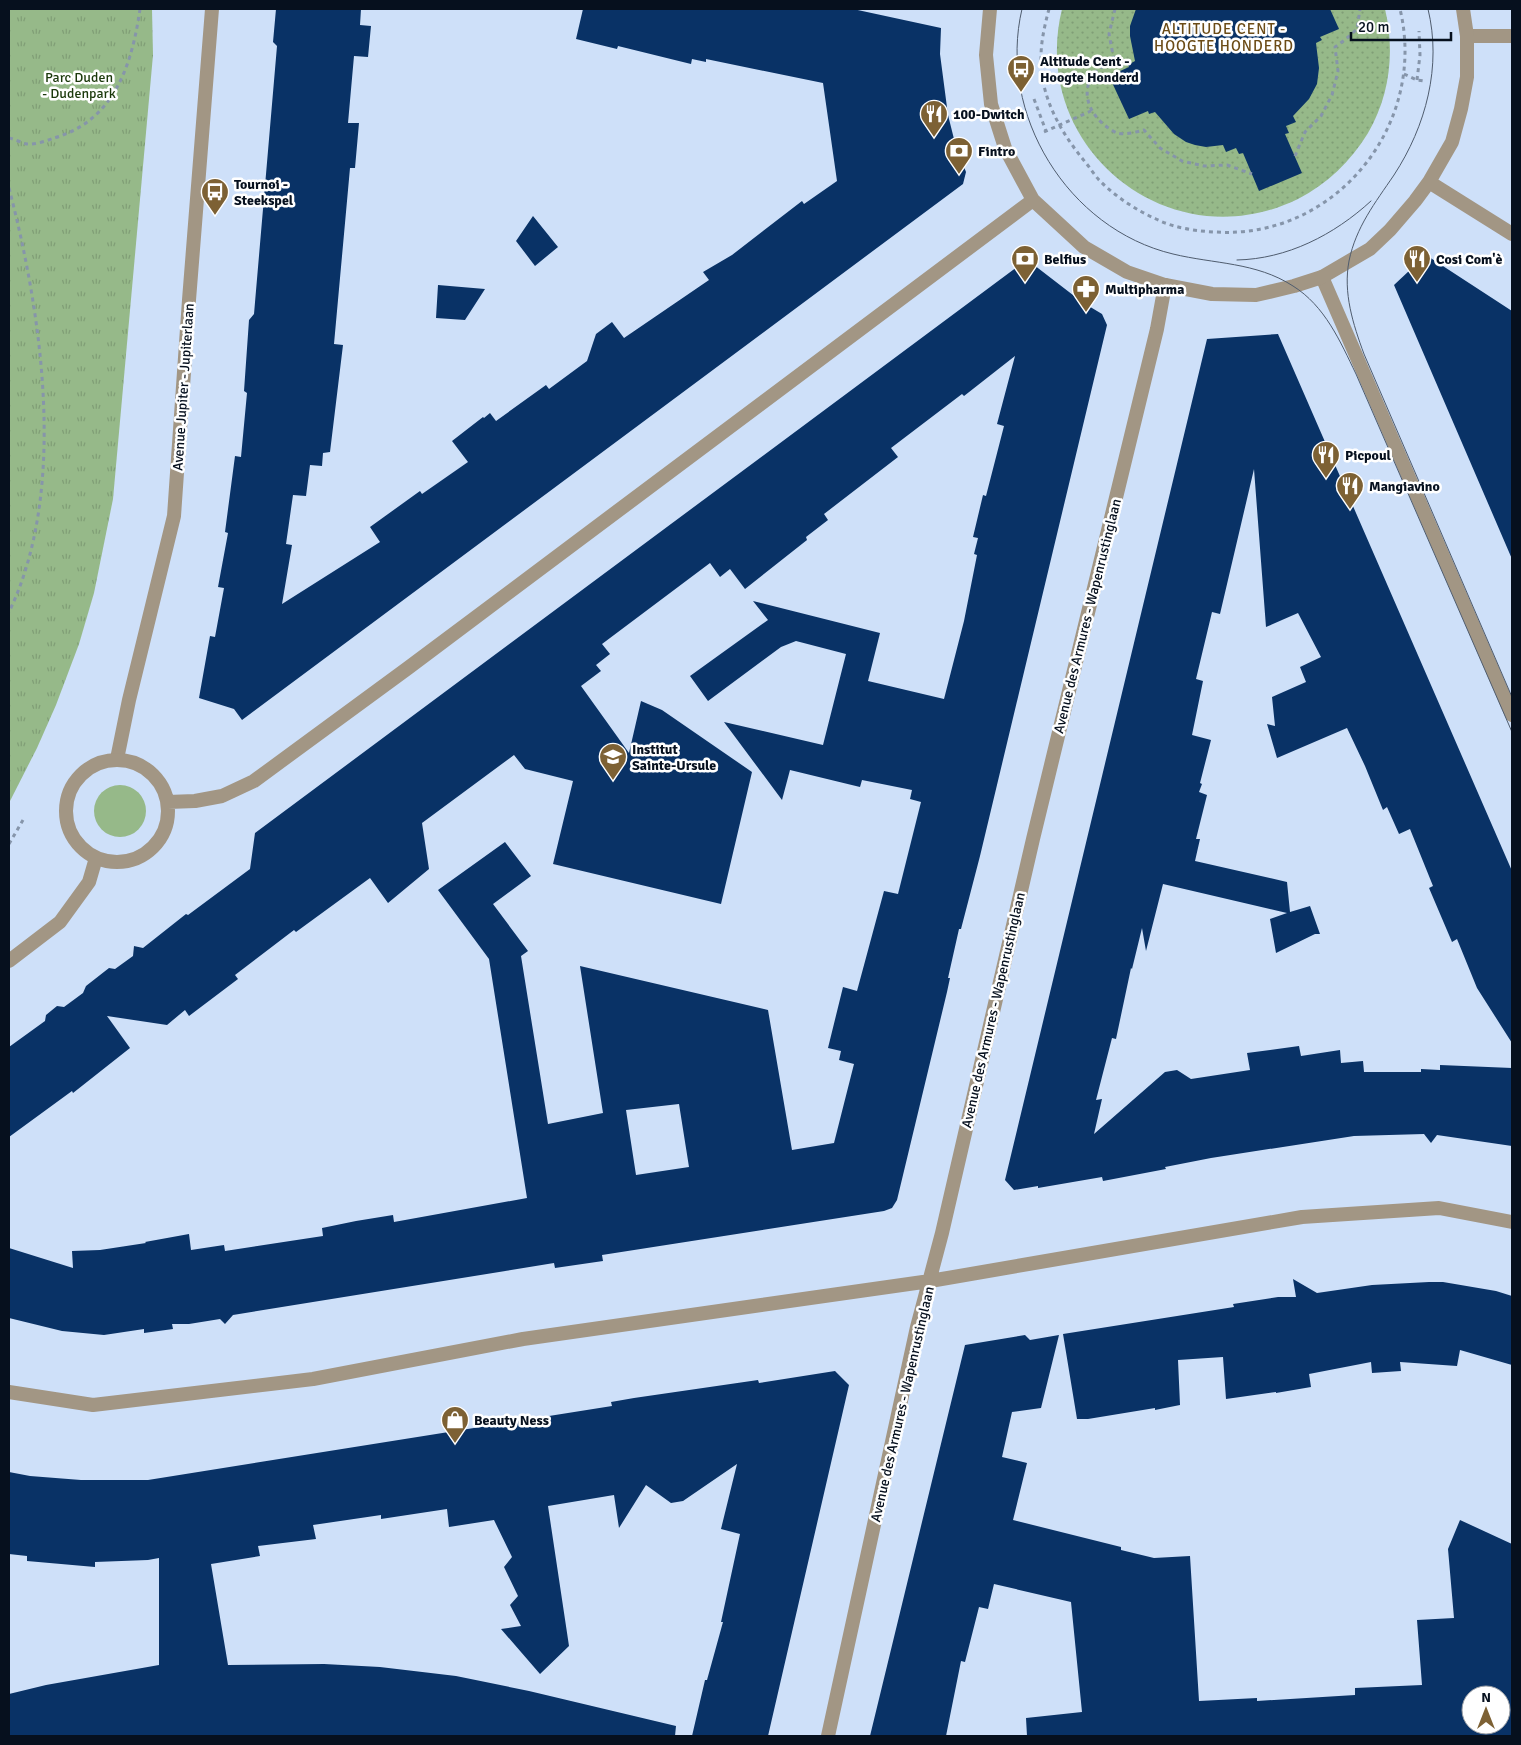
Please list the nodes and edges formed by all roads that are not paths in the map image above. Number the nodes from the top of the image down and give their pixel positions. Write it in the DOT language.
graph roads {
  1 [pos="212,9"];
  2 [pos="990,9"];
  3 [pos="1463,9"];
  4 [pos="1467,36"];
  5 [pos="1512,36"];
  6 [pos="1430,182"];
  7 [pos="1033,200"];
  8 [pos="1512,234"];
  9 [pos="1322,277"];
  10 [pos="1166,286"];
  11 [pos="1512,715"];
  12 [pos="117,759"];
  13 [pos="168,802"];
  14 [pos="96,858"];
  15 [pos="9,961"];
  16 [pos="1512,1222"];
  17 [pos="930,1281"];
  18 [pos="9,1392"];
  19 [pos="828,1736"];
  1 -- 12 [label="street, Avenue Jupiter - Jupiterlaan"];
  2 -- 7 [label="street"];
  3 -- 4 [label="street"];
  4 -- 5 [label="street"];
  4 -- 6 [label="street"];
  6 -- 8 [label="street"];
  6 -- 9 [label="street"];
  7 -- 10 [label="street"];
  7 -- 13 [label="street"];
  9 -- 10 [label="street"];
  9 -- 11 [label="street"];
  10 -- 17 [label="street, Avenue des Armures - Wapenrustinglaan"];
  12 -- 13 [label="street"];
  12 -- 14 [label="street"];
  13 -- 14 [label="street"];
  14 -- 15 [label="street"];
  16 -- 17 [label="street"];
  17 -- 18 [label="street"];
  17 -- 19 [label="street, Avenue des Armures - Wapenrustinglaan"];
}
